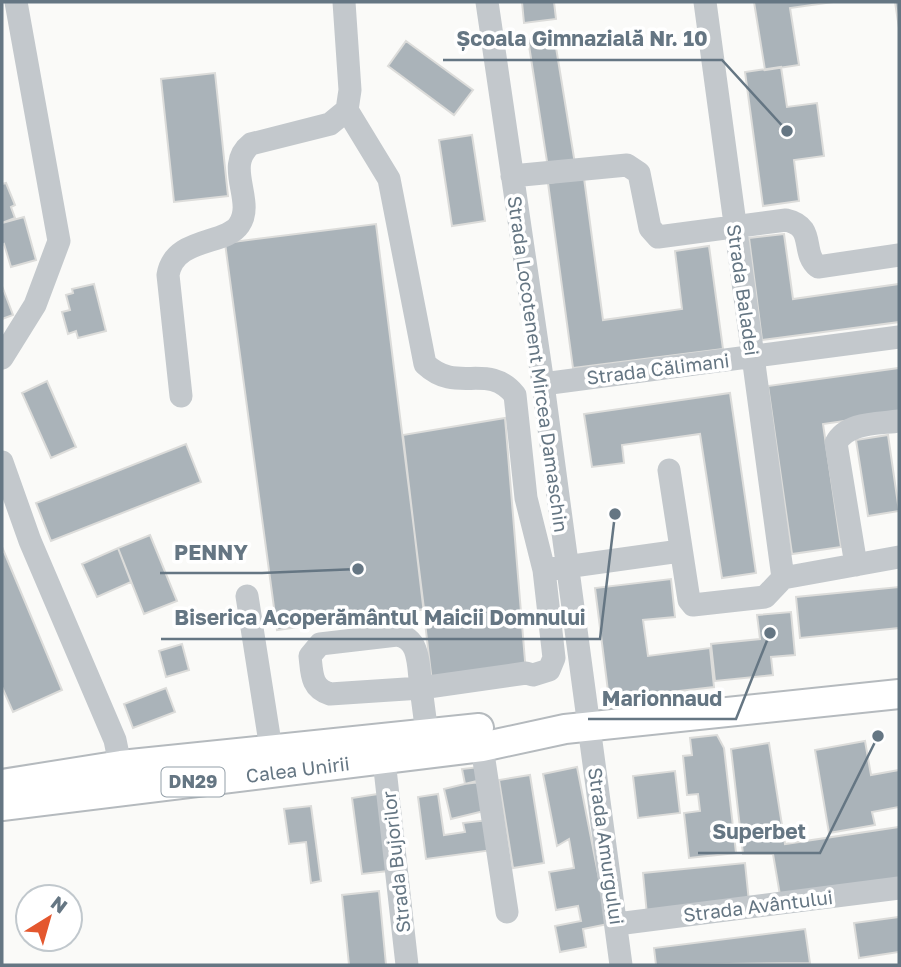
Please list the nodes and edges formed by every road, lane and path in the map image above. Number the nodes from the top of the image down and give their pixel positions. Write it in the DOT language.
graph roads {
  1 [pos="16,2"];
  2 [pos="344,2"];
  3 [pos="487,2"];
  4 [pos="705,2"];
  5 [pos="347,110"];
  6 [pos="512,176"];
  7 [pos="735,228"];
  8 [pos="899,255"];
  9 [pos="899,337"];
  10 [pos="752,356"];
  11 [pos="2,358"];
  12 [pos="543,384"];
  13 [pos="181,396"];
  14 [pos="899,421"];
  15 [pos="2,463"];
  16 [pos="670,470"];
  17 [pos="680,551"];
  18 [pos="899,557"];
  19 [pos="856,565"];
  20 [pos="555,568"];
  21 [pos="783,578"];
  22 [pos="247,596"];
  23 [pos="421,688"];
  24 [pos="899,694"];
  25 [pos="590,726"];
  26 [pos="549,731"];
  27 [pos="427,734"];
  28 [pos="482,747"];
  29 [pos="271,749"];
  30 [pos="384,760"];
  31 [pos="123,778"];
  32 [pos="2,784"];
  33 [pos="2,806"];
  34 [pos="899,888"];
  35 [pos="507,912"];
  36 [pos="617,924"];
  37 [pos="407,965"];
  38 [pos="621,965"];
  1 -- 11 [label="street"];
  2 -- 5 [label="street"];
  3 -- 6 [label="street, Strada Locotenent Mircea Damaschin"];
  4 -- 7 [label="street, Strada Baladei"];
  5 -- 13 [label="street"];
  5 -- 20 [label="street"];
  6 -- 7 [label="street"];
  6 -- 12 [label="street, Strada Locotenent Mircea Damaschin"];
  7 -- 8 [label="street"];
  7 -- 10 [label="street, Strada Baladei"];
  9 -- 10 [label="street, Strada Călimani"];
  10 -- 12 [label="street, Strada Călimani"];
  10 -- 21 [label="street, Strada Baladei"];
  12 -- 20 [label="street, Strada Locotenent Mircea Damaschin"];
  14 -- 19 [label="street"];
  15 -- 31 [label="street"];
  16 -- 17 [label="street"];
  17 -- 20 [label="street"];
  17 -- 21 [label="street"];
  18 -- 19 [label="street"];
  19 -- 21 [label="street"];
  20 -- 23 [label="street"];
  20 -- 25 [label="street, Strada Locotenent Mircea Damaschin"];
  22 -- 29 [label="street"];
  23 -- 23 [label="street"];
  23 -- 27 [label="street"];
  24 -- 25 [label="main road, Calea Unirii / DN29"];
  25 -- 26 [label="main road, Calea Unirii / DN29"];
  25 -- 36 [label="street, Strada Amurgului"];
  26 -- 27 [label="main road, Calea Unirii / DN29"];
  26 -- 28 [label="main road, Calea Unirii / DN29"];
  27 -- 29 [label="main road, Calea Unirii / DN29"];
  28 -- 30 [label="main road, Calea Unirii / DN29"];
  28 -- 35 [label="street"];
  29 -- 31 [label="main road, Calea Unirii / DN29"];
  30 -- 31 [label="main road, Calea Unirii / DN29"];
  30 -- 37 [label="street, Strada Bujorilor"];
  31 -- 32 [label="main road, Calea Unirii / DN29"];
  31 -- 33 [label="main road, Calea Unirii / DN29"];
  34 -- 36 [label="street, Strada Avântului"];
  36 -- 38 [label="street, Strada Amurgului"];
}
